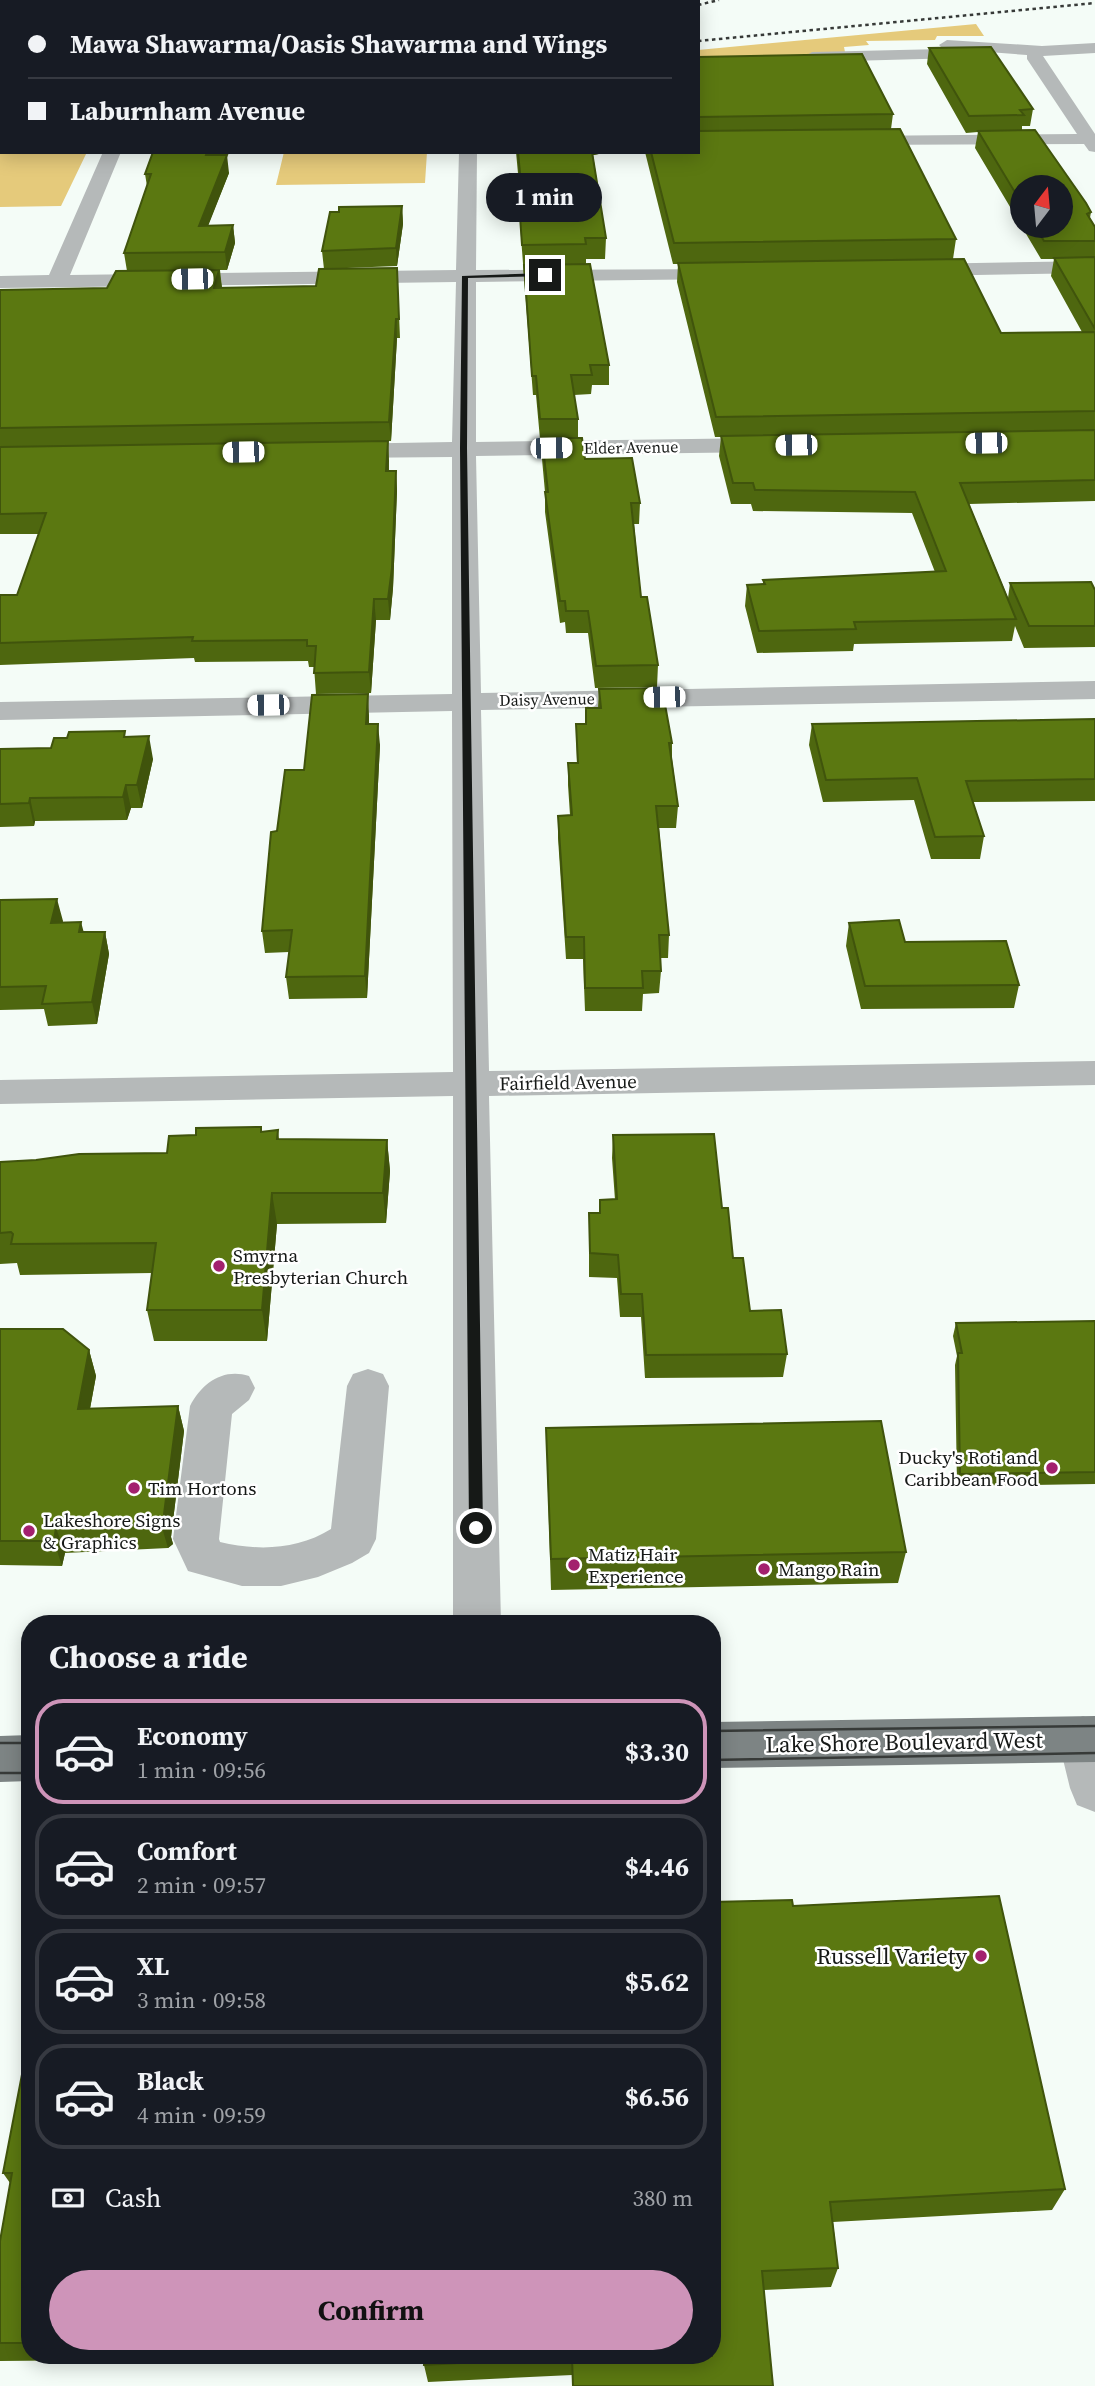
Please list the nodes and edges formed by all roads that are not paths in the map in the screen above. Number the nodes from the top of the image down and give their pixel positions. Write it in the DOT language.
graph roads {
  1 [pos="882,45"];
  2 [pos="974,46"];
  3 [pos="1095,48"];
  4 [pos="1042,51"];
  5 [pos="796,58"];
  6 [pos="835,142"];
  7 [pos="1092,143"];
  8 [pos="111,154"];
  9 [pos="468,154"];
  10 [pos="1095,267"];
  11 [pos="902,270"];
  12 [pos="751,272"];
  13 [pos="465,276"];
  14 [pos="57,281"];
  15 [pos="0,282"];
  16 [pos="789,445"];
  17 [pos="464,448"];
  18 [pos="320,451"];
  19 [pos="1095,690"];
  20 [pos="468,701"];
  21 [pos="0,711"];
  22 [pos="1095,1073"];
  23 [pos="472,1083"];
  24 [pos="0,1092"];
  25 [pos="368,1386"];
  26 [pos="234,1388"];
  27 [pos="478,1615"];
  28 [pos="1089,1739"];
  29 [pos="721,1745"];
  30 [pos="21,1758"];
  31 [pos="0,1759"];
  32 [pos="1095,1788"];
  1 -- 2 [label="street"];
  2 -- 4 [label="street"];
  2 -- 5 [label="street"];
  3 -- 4 [label="street"];
  4 -- 7 [label="street"];
  6 -- 7 [label="street"];
  8 -- 14 [label="street"];
  9 -- 13 [label="street"];
  10 -- 11 [label="street"];
  12 -- 13 [label="street"];
  13 -- 14 [label="street"];
  13 -- 17 [label="street"];
  14 -- 15 [label="street"];
  16 -- 17 [label="street, Elder Avenue"];
  17 -- 18 [label="street, Elder Avenue"];
  17 -- 20 [label="street"];
  19 -- 20 [label="street, Daisy Avenue"];
  20 -- 21 [label="street, Daisy Avenue"];
  20 -- 23 [label="street"];
  22 -- 23 [label="street, Fairfield Avenue"];
  23 -- 24 [label="street, Fairfield Avenue"];
  23 -- 27 [label="street"];
  25 -- 26 [label="street"];
  28 -- 29 [label="main road, Lake Shore Boulevard West"];
  28 -- 32 [label="street"];
  30 -- 31 [label="main road"];
}
